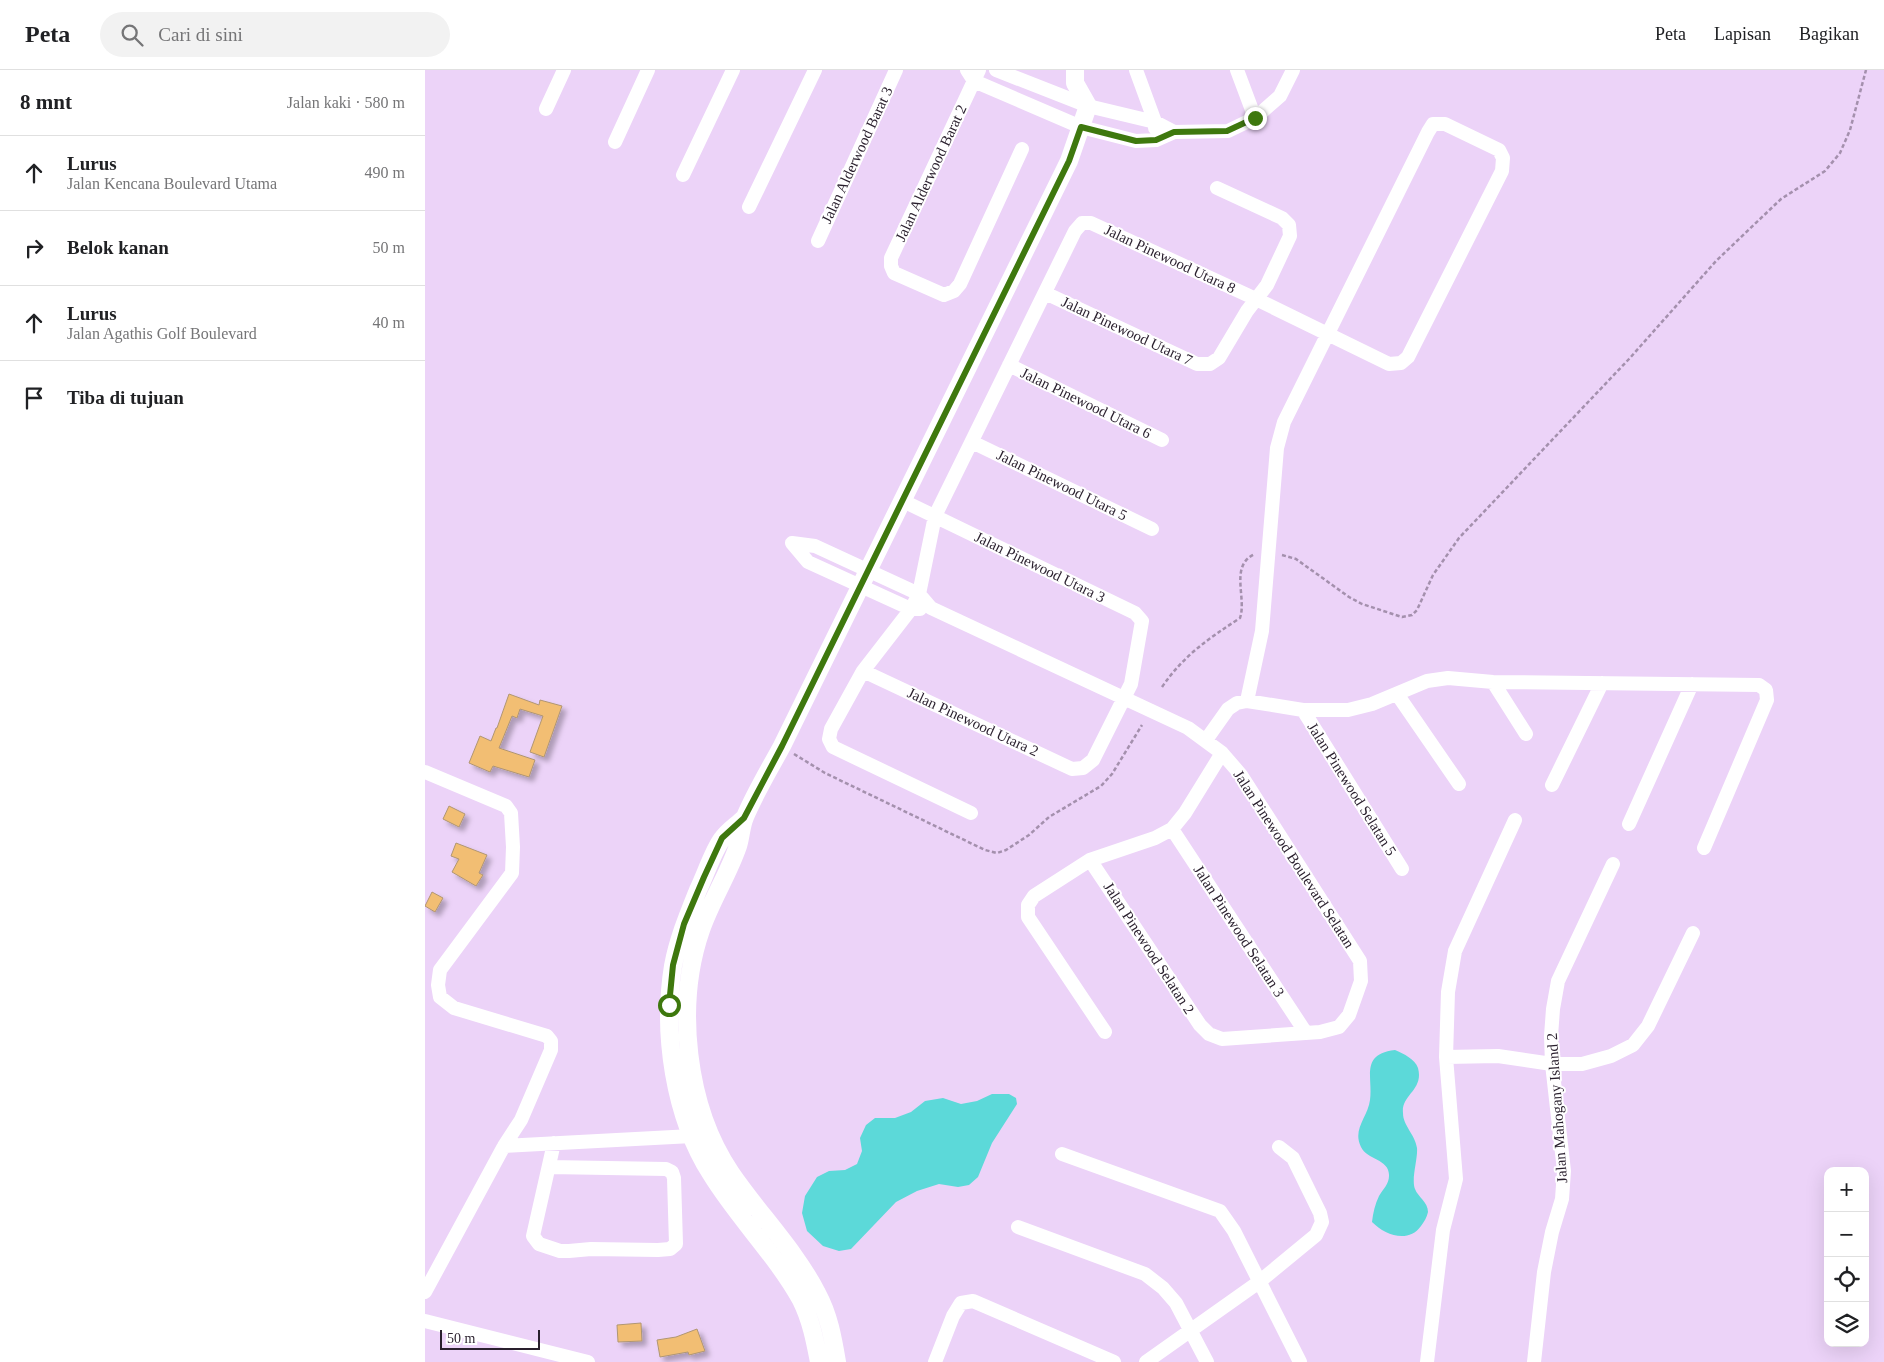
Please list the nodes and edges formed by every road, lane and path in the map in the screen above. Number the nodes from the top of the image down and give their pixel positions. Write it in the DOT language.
graph roads {
  1 [pos="564,70"];
  2 [pos="649,70"];
  3 [pos="733,70"];
  4 [pos="815,70"];
  5 [pos="897,70"];
  6 [pos="996,70"];
  7 [pos="1075,70"];
  8 [pos="1136,70"];
  9 [pos="1237,70"];
  10 [pos="1293,70"];
  11 [pos="1866,70"];
  12 [pos="973,74"];
  13 [pos="1088,106"];
  14 [pos="546,109"];
  15 [pos="1255,118"];
  16 [pos="1155,122"];
  17 [pos="1081,127"];
  18 [pos="1174,132"];
  19 [pos="1156,140"];
  20 [pos="615,142"];
  21 [pos="1023,149"];
  22 [pos="683,175"];
  23 [pos="1217,188"];
  24 [pos="749,207"];
  25 [pos="818,240"];
  26 [pos="1045,293"];
  27 [pos="1256,299"];
  28 [pos="1327,334"];
  29 [pos="1009,365"];
  30 [pos="1162,440"];
  31 [pos="972,442"];
  32 [pos="901,500"];
  33 [pos="935,516"];
  34 [pos="1152,528"];
  35 [pos="1257,553"];
  36 [pos="1283,555"];
  37 [pos="864,578"];
  38 [pos="919,594"];
  39 [pos="931,608"];
  40 [pos="911,610"];
  41 [pos="863,670"];
  42 [pos="1493,682"];
  43 [pos="1602,683"];
  44 [pos="1692,684"];
  45 [pos="1162,687"];
  46 [pos="1397,694"];
  47 [pos="1123,698"];
  48 [pos="1247,701"];
  49 [pos="1303,710"];
  50 [pos="1526,734"];
  51 [pos="1206,740"];
  52 [pos="1222,753"];
  53 [pos="425,772"];
  54 [pos="1459,784"];
  55 [pos="1552,786"];
  56 [pos="971,813"];
  57 [pos="744,818"];
  58 [pos="1515,820"];
  59 [pos="1629,824"];
  60 [pos="1172,828"];
  61 [pos="1704,848"];
  62 [pos="1090,860"];
  63 [pos="1613,864"];
  64 [pos="1402,869"];
  65 [pos="1693,933"];
  66 [pos="1105,1032"];
  67 [pos="1306,1033"];
  68 [pos="1446,1057"];
  69 [pos="1552,1064"];
  70 [pos="708,1130"];
  71 [pos="692,1136"];
  72 [pos="555,1143"];
  73 [pos="505,1146"];
  74 [pos="1279,1147"];
  75 [pos="1062,1154"];
  76 [pos="549,1166"];
  77 [pos="1018,1227"];
  78 [pos="1259,1282"];
  79 [pos="425,1292"];
  80 [pos="425,1321"];
  81 [pos="1191,1330"];
  82 [pos="588,1362"];
  83 [pos="819,1362"];
  84 [pos="837,1362"];
  85 [pos="935,1362"];
  86 [pos="1114,1362"];
  87 [pos="1146,1362"];
  88 [pos="1207,1362"];
  89 [pos="1300,1362"];
  90 [pos="1427,1362"];
  91 [pos="1534,1362"];
  1 -- 14 [label="street"];
  2 -- 20 [label="street"];
  3 -- 22 [label="street"];
  4 -- 24 [label="street"];
  5 -- 25 [label="street, Jalan Alderwood Barat 3"];
  6 -- 13 [label="street"];
  7 -- 13 [label="street"];
  8 -- 16 [label="street"];
  9 -- 15 [label="street"];
  10 -- 15 [label="street"];
  11 -- 36 [label="path"];
  12 -- 17 [label="street"];
  12 -- 21 [label="street, Jalan Alderwood Barat 2"];
  13 -- 16 [label="street"];
  13 -- 17 [label="street"];
  15 -- 18 [label="street"];
  16 -- 18 [label="street"];
  16 -- 19 [label="street"];
  17 -- 19 [label="street"];
  17 -- 32 [label="street"];
  18 -- 19 [label="street"];
  23 -- 27 [label="street"];
  26 -- 27 [label="street, Jalan Pinewood Utara 7"];
  26 -- 27 [label="street, Jalan Pinewood Utara 8"];
  26 -- 29 [label="street"];
  27 -- 28 [label="street, Jalan Pinewood Utara 8"];
  28 -- 28 [label="street, Jalan Pinewood Utara 8"];
  28 -- 48 [label="street"];
  29 -- 30 [label="street, Jalan Pinewood Utara 6"];
  29 -- 31 [label="street"];
  31 -- 33 [label="street"];
  31 -- 34 [label="street, Jalan Pinewood Utara 5"];
  32 -- 33 [label="street, Jalan Pinewood Utara 3"];
  32 -- 37 [label="street"];
  33 -- 38 [label="street"];
  33 -- 47 [label="street, Jalan Pinewood Utara 3"];
  35 -- 45 [label="path"];
  37 -- 38 [label="street"];
  37 -- 40 [label="street"];
  37 -- 57 [label="street"];
  38 -- 39 [label="street"];
  38 -- 40 [label="street"];
  39 -- 40 [label="street"];
  39 -- 47 [label="street, Jalan Pinewood Boulevard Selatan"];
  40 -- 41 [label="street"];
  41 -- 47 [label="street, Jalan Pinewood Utara 2"];
  41 -- 56 [label="street"];
  42 -- 43 [label="street"];
  42 -- 46 [label="street"];
  42 -- 50 [label="street"];
  43 -- 44 [label="street"];
  43 -- 55 [label="street"];
  44 -- 59 [label="street"];
  44 -- 61 [label="street"];
  46 -- 49 [label="street"];
  46 -- 54 [label="street"];
  47 -- 51 [label="street, Jalan Pinewood Boulevard Selatan"];
  48 -- 49 [label="street"];
  48 -- 51 [label="street"];
  49 -- 64 [label="street, Jalan Pinewood Selatan 5"];
  51 -- 52 [label="street, Jalan Pinewood Boulevard Selatan"];
  52 -- 60 [label="street"];
  52 -- 67 [label="street, Jalan Pinewood Boulevard Selatan"];
  53 -- 73 [label="street"];
  57 -- 70 [label="street"];
  57 -- 71 [label="street"];
  58 -- 68 [label="street"];
  60 -- 62 [label="street"];
  60 -- 67 [label="street, Jalan Pinewood Selatan 3"];
  62 -- 66 [label="street"];
  62 -- 67 [label="street, Jalan Pinewood Selatan 2"];
  63 -- 69 [label="street, Jalan Mahogany Island 2"];
  65 -- 69 [label="street"];
  68 -- 69 [label="street"];
  68 -- 90 [label="street"];
  69 -- 91 [label="street, Jalan Mahogany Island 2"];
  70 -- 71 [label="street"];
  70 -- 84 [label="street"];
  71 -- 72 [label="street"];
  71 -- 83 [label="street"];
  72 -- 73 [label="street"];
  72 -- 76 [label="street"];
  73 -- 79 [label="street"];
  74 -- 78 [label="street"];
  75 -- 78 [label="street"];
  76 -- 76 [label="street"];
  77 -- 81 [label="street"];
  78 -- 81 [label="street"];
  78 -- 89 [label="street"];
  80 -- 82 [label="street"];
  81 -- 87 [label="street"];
  81 -- 88 [label="street"];
  85 -- 86 [label="street"];
}
